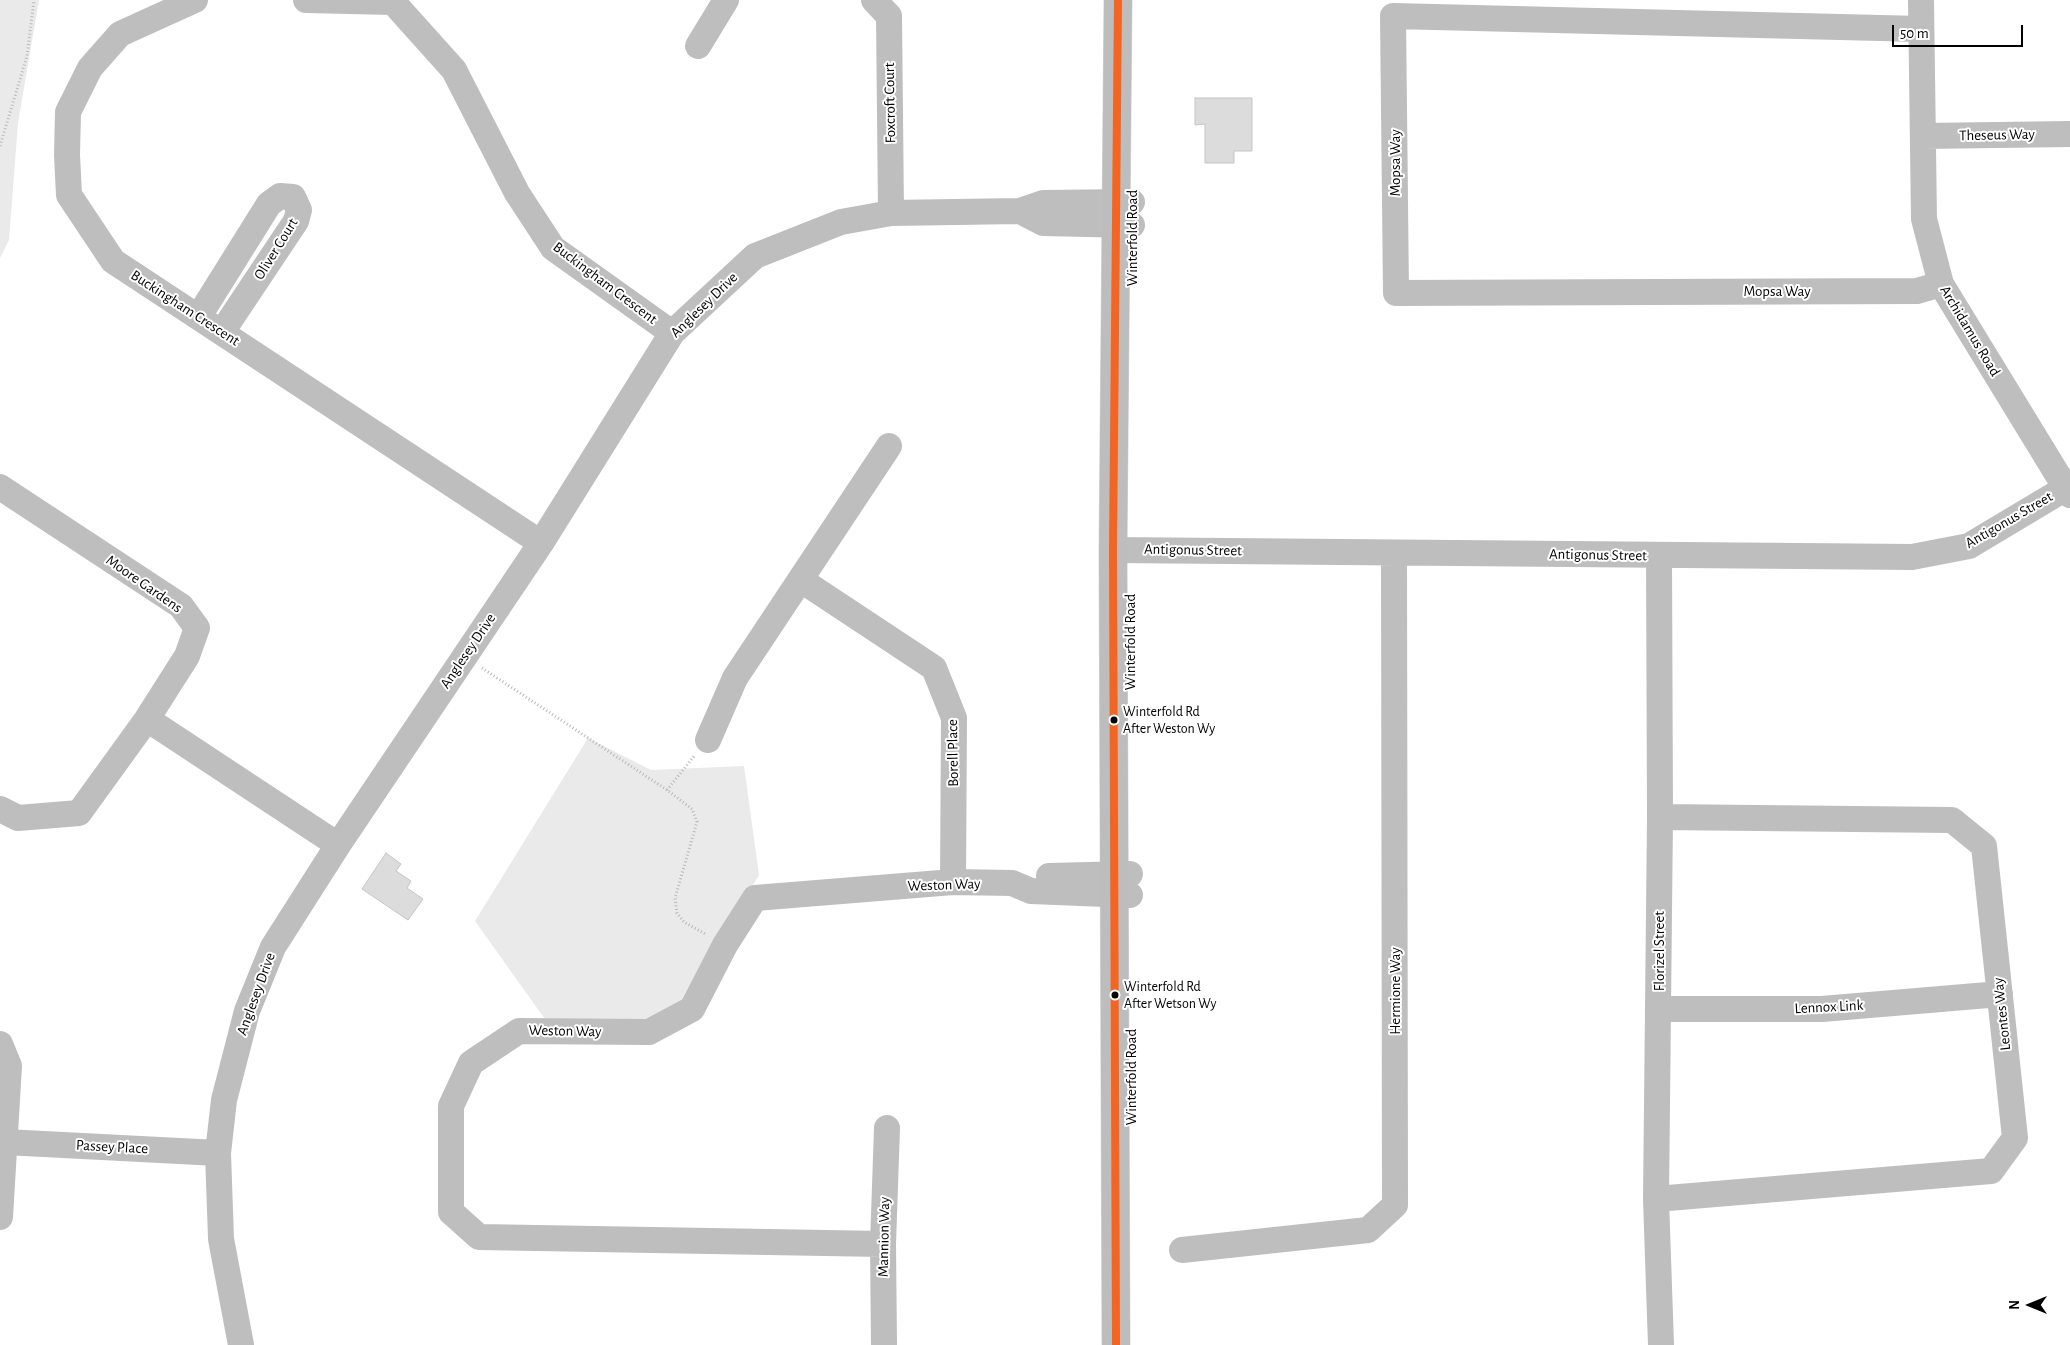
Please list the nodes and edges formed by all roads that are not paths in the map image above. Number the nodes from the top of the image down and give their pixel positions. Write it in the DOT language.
graph roads {
  1 [pos="195,0"];
  2 [pos="306,0"];
  3 [pos="726,0"];
  4 [pos="874,0"];
  5 [pos="1118,0"];
  6 [pos="1132,0"];
  7 [pos="1921,0"];
  8 [pos="394,1"];
  9 [pos="1921,29"];
  10 [pos="698,46"];
  11 [pos="2070,134"];
  12 [pos="1923,136"];
  13 [pos="891,213"];
  14 [pos="1124,214"];
  15 [pos="1941,284"];
  16 [pos="198,316"];
  17 [pos="222,332"];
  18 [pos="672,333"];
  19 [pos="889,446"];
  20 [pos="0,487"];
  21 [pos="2068,491"];
  22 [pos="541,543"];
  23 [pos="1121,549"];
  24 [pos="1394,553"];
  25 [pos="1658,556"];
  26 [pos="801,580"];
  27 [pos="147,719"];
  28 [pos="708,740"];
  29 [pos="0,809"];
  30 [pos="1660,817"];
  31 [pos="338,845"];
  32 [pos="953,882"];
  33 [pos="1123,885"];
  34 [pos="2000,994"];
  35 [pos="1658,1009"];
  36 [pos="0,1044"];
  37 [pos="887,1128"];
  38 [pos="5,1142"];
  39 [pos="218,1153"];
  40 [pos="1656,1199"];
  41 [pos="0,1217"];
  42 [pos="883,1244"];
  43 [pos="1182,1250"];
  44 [pos="242,1345"];
  45 [pos="884,1345"];
  46 [pos="1116,1345"];
  47 [pos="1131,1345"];
  48 [pos="1661,1345"];
  1 -- 16 [label="street, Buckingham Crescent"];
  2 -- 8 [label="street, Buckingham Crescent"];
  3 -- 10 [label="street"];
  4 -- 13 [label="street, Foxcroft Court"];
  5 -- 14 [label="main road, Winterfold Road"];
  6 -- 14 [label="main road, Winterfold Road"];
  7 -- 9 [label="street, Archidamus Road"];
  8 -- 18 [label="street, Buckingham Crescent"];
  9 -- 12 [label="street, Archidamus Road"];
  9 -- 15 [label="street, Mopsa Way"];
  11 -- 12 [label="street, Theseus Way"];
  12 -- 15 [label="street, Archidamus Road"];
  13 -- 14 [label="street, Anglesey Drive"];
  13 -- 18 [label="street, Anglesey Drive"];
  14 -- 23 [label="main road, Winterfold Road"];
  15 -- 21 [label="street, Archidamus Road"];
  16 -- 17 [label="street, Buckingham Crescent"];
  16 -- 17 [label="street, Oliver Court"];
  17 -- 22 [label="street, Buckingham Crescent"];
  18 -- 22 [label="street, Anglesey Drive"];
  19 -- 26 [label="street"];
  20 -- 27 [label="street, Moore Gardens"];
  21 -- 25 [label="street, Antigonus Street"];
  22 -- 31 [label="street, Anglesey Drive"];
  23 -- 24 [label="street, Antigonus Street"];
  23 -- 33 [label="main road, Winterfold Road"];
  24 -- 25 [label="street, Antigonus Street"];
  24 -- 43 [label="street, Hermione Way"];
  25 -- 30 [label="street, Florizel Street"];
  26 -- 28 [label="street"];
  26 -- 32 [label="street, Borell Place"];
  27 -- 29 [label="street, Moore Gardens"];
  27 -- 31 [label="street"];
  30 -- 34 [label="street, Leontes Way"];
  30 -- 35 [label="street, Florizel Street"];
  31 -- 39 [label="street, Anglesey Drive"];
  32 -- 33 [label="street, Weston Way"];
  32 -- 42 [label="street, Weston Way"];
  33 -- 46 [label="main road, Winterfold Road"];
  33 -- 47 [label="main road, Winterfold Road"];
  34 -- 35 [label="street, Lennox Link"];
  34 -- 40 [label="street, Leontes Way"];
  35 -- 40 [label="street, Florizel Street"];
  36 -- 38 [label="street"];
  37 -- 42 [label="street, Mannion Way"];
  38 -- 39 [label="street, Passey Place"];
  38 -- 41 [label="street"];
  39 -- 44 [label="street, Anglesey Drive"];
  40 -- 48 [label="street, Florizel Street"];
  42 -- 45 [label="street, Mannion Way"];
}
